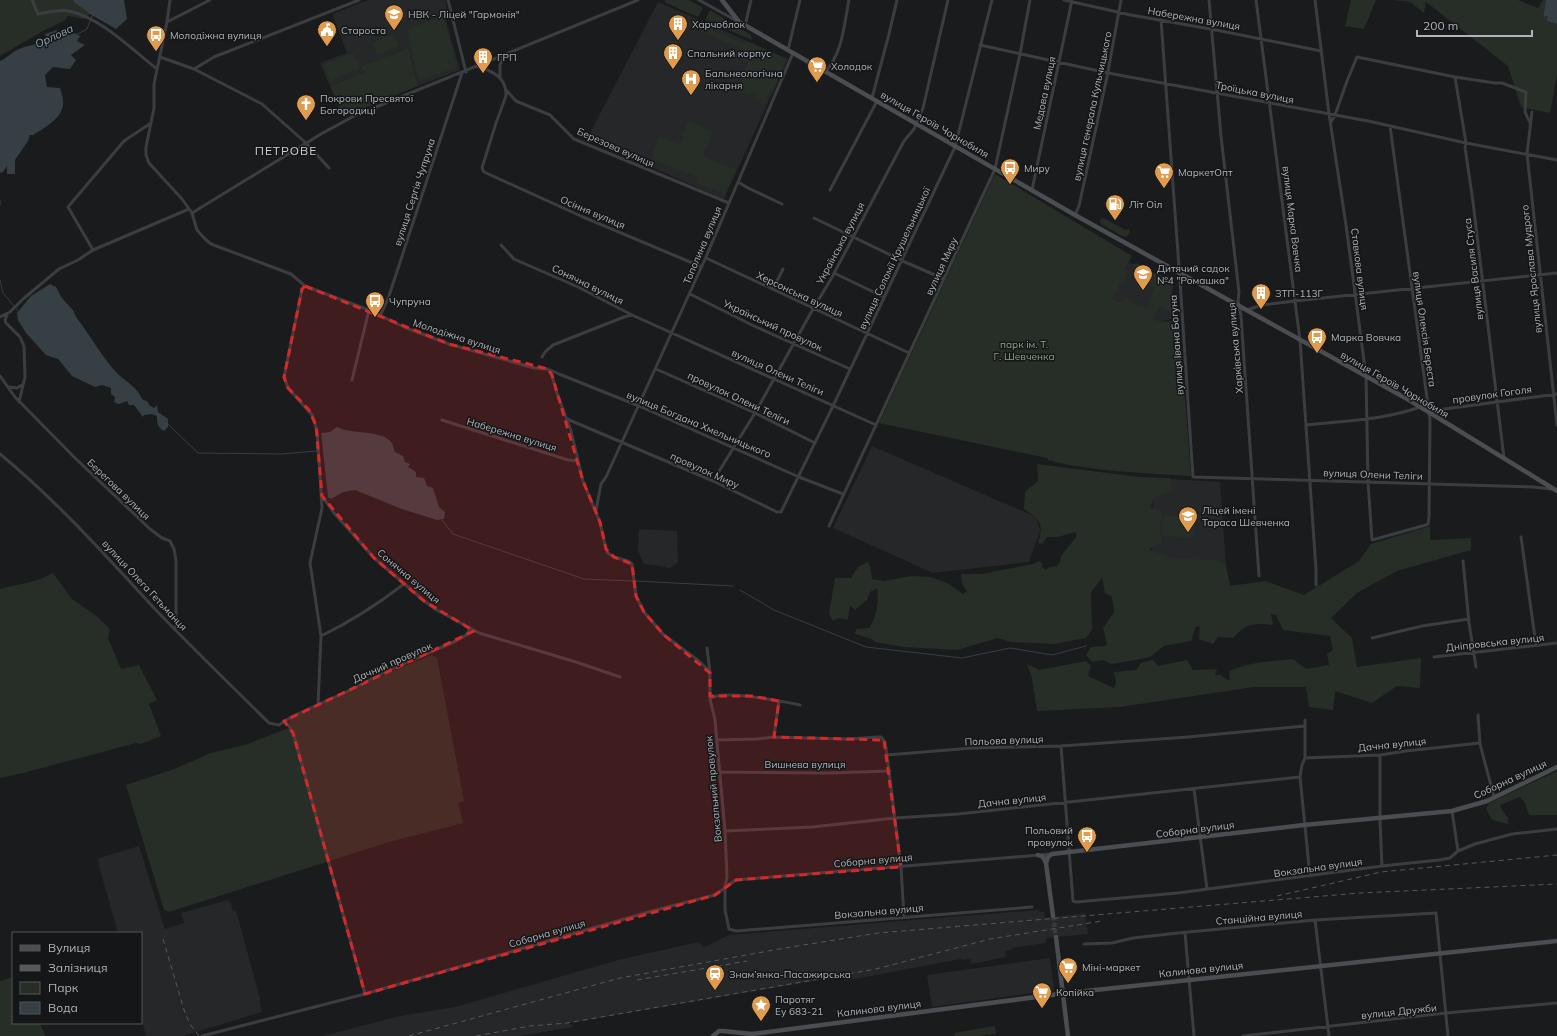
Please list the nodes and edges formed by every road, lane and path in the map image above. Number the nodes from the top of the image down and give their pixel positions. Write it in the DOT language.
graph roads {
  1 [pos="32,0"];
  2 [pos="170,0"];
  3 [pos="210,0"];
  4 [pos="359,0"];
  5 [pos="448,0"];
  6 [pos="638,0"];
  7 [pos="699,0"];
  8 [pos="722,0"];
  9 [pos="751,0"];
  10 [pos="800,0"];
  11 [pos="849,0"];
  12 [pos="897,0"];
  13 [pos="948,0"];
  14 [pos="992,0"];
  15 [pos="1030,0"];
  16 [pos="1064,0"];
  17 [pos="1121,0"];
  18 [pos="1209,0"];
  19 [pos="1256,0"];
  20 [pos="1316,0"];
  21 [pos="1072,1"];
  22 [pos="1119,13"];
  23 [pos="1161,20"];
  24 [pos="167,22"];
  25 [pos="739,22"];
  26 [pos="745,26"];
  27 [pos="1211,29"];
  28 [pos="1261,39"];
  29 [pos="980,45"];
  30 [pos="788,50"];
  31 [pos="1321,51"];
  32 [pos="793,53"];
  33 [pos="1020,54"];
  34 [pos="504,56"];
  35 [pos="160,57"];
  36 [pos="1058,62"];
  37 [pos="478,67"];
  38 [pos="157,69"];
  39 [pos="194,69"];
  40 [pos="464,72"];
  41 [pos="825,72"];
  42 [pos="1108,73"];
  43 [pos="1455,77"];
  44 [pos="501,78"];
  45 [pos="1166,84"];
  46 [pos="506,91"];
  47 [pos="1218,93"];
  48 [pos="872,98"];
  49 [pos="877,102"];
  50 [pos="1270,103"];
  51 [pos="1532,112"];
  52 [pos="1329,114"];
  53 [pos="1335,115"];
  54 [pos="1331,122"];
  55 [pos="151,123"];
  56 [pos="1530,123"];
  57 [pos="916,125"];
  58 [pos="1390,126"];
  59 [pos="1466,143"];
  60 [pos="306,144"];
  61 [pos="955,147"];
  62 [pos="1527,154"];
  63 [pos="1557,160"];
  64 [pos="330,168"];
  65 [pos="995,168"];
  66 [pos="738,182"];
  67 [pos="830,190"];
  68 [pos="1032,190"];
  69 [pos="729,203"];
  70 [pos="782,204"];
  71 [pos="189,209"];
  72 [pos="192,213"];
  73 [pos="1075,215"];
  74 [pos="814,218"];
  75 [pos="853,237"];
  76 [pos="501,245"];
  77 [pos="93,250"];
  78 [pos="706,258"];
  79 [pos="901,260"];
  80 [pos="702,267"];
  81 [pos="783,269"];
  82 [pos="834,273"];
  83 [pos="1180,273"];
  84 [pos="1557,273"];
  85 [pos="1539,275"];
  86 [pos="944,279"];
  87 [pos="1482,280"];
  88 [pos="305,286"];
  89 [pos="773,289"];
  90 [pos="1411,289"];
  91 [pos="690,294"];
  92 [pos="1355,294"];
  93 [pos="884,298"];
  94 [pos="1295,301"];
  95 [pos="1240,306"];
  96 [pos="813,309"];
  97 [pos="369,310"];
  98 [pos="1247,310"];
  99 [pos="7,315"];
  100 [pos="632,315"];
  101 [pos="380,316"];
  102 [pos="0,317"];
  103 [pos="672,333"];
  104 [pos="867,334"];
  105 [pos="1300,340"];
  106 [pos="793,343"];
  107 [pos="909,353"];
  108 [pos="542,357"];
  109 [pos="548,369"];
  110 [pos="656,369"];
  111 [pos="850,369"];
  112 [pos="0,376"];
  113 [pos="1366,376"];
  114 [pos="774,379"];
  115 [pos="352,380"];
  116 [pos="23,383"];
  117 [pos="8,386"];
  118 [pos="1555,394"];
  119 [pos="19,402"];
  120 [pos="1497,402"];
  121 [pos="639,406"];
  122 [pos="833,406"];
  123 [pos="1420,407"];
  124 [pos="755,413"];
  125 [pos="1430,413"];
  126 [pos="567,419"];
  127 [pos="1367,419"];
  128 [pos="442,420"];
  129 [pos="876,425"];
  130 [pos="1306,425"];
  131 [pos="1557,425"];
  132 [pos="622,442"];
  133 [pos="815,443"];
  134 [pos="734,447"];
  135 [pos="0,454"];
  136 [pos="1504,460"];
  137 [pos="578,461"];
  138 [pos="799,477"];
  139 [pos="1193,477"];
  140 [pos="1252,478"];
  141 [pos="1310,480"];
  142 [pos="713,481"];
  143 [pos="1368,482"];
  144 [pos="1429,484"];
  145 [pos="1555,490"];
  146 [pos="843,494"];
  147 [pos="322,496"];
  148 [pos="596,510"];
  149 [pos="781,512"];
  150 [pos="829,526"];
  151 [pos="1521,537"];
  152 [pos="1372,540"];
  153 [pos="1463,561"];
  154 [pos="1259,576"];
  155 [pos="404,584"];
  156 [pos="1316,585"];
  157 [pos="1469,618"];
  158 [pos="470,629"];
  159 [pos="176,630"];
  160 [pos="320,636"];
  161 [pos="1372,638"];
  162 [pos="1557,643"];
  163 [pos="1536,645"];
  164 [pos="707,648"];
  165 [pos="1474,652"];
  166 [pos="1434,657"];
  167 [pos="1476,667"];
  168 [pos="710,673"];
  169 [pos="620,677"];
  170 [pos="710,699"];
  171 [pos="779,701"];
  172 [pos="318,705"];
  173 [pos="800,705"];
  174 [pos="1478,715"];
  175 [pos="1305,720"];
  176 [pos="284,721"];
  177 [pos="279,725"];
  178 [pos="1305,726"];
  179 [pos="774,737"];
  180 [pos="717,740"];
  181 [pos="1480,743"];
  182 [pos="1061,746"];
  183 [pos="887,755"];
  184 [pos="1380,756"];
  185 [pos="1305,758"];
  186 [pos="1557,767"];
  187 [pos="890,770"];
  188 [pos="720,772"];
  189 [pos="1300,777"];
  190 [pos="1194,789"];
  191 [pos="1494,797"];
  192 [pos="1065,803"];
  193 [pos="1452,811"];
  194 [pos="1380,817"];
  195 [pos="895,818"];
  196 [pos="1304,825"];
  197 [pos="1557,829"];
  198 [pos="725,831"];
  199 [pos="1200,837"];
  200 [pos="1458,851"];
  201 [pos="1068,853"];
  202 [pos="1052,854"];
  203 [pos="1038,856"];
  204 [pos="1046,863"];
  205 [pos="1382,866"];
  206 [pos="900,867"];
  207 [pos="1310,876"];
  208 [pos="725,887"];
  209 [pos="1207,889"];
  210 [pos="1032,907"];
  211 [pos="1053,916"];
  212 [pos="904,917"];
  213 [pos="1315,920"];
  214 [pos="729,929"];
  215 [pos="1185,932"];
  216 [pos="1056,937"];
  217 [pos="1557,941"];
  218 [pos="1084,944"];
  219 [pos="1441,952"];
  220 [pos="1321,966"];
  221 [pos="1189,979"];
  222 [pos="365,994"];
  223 [pos="1062,994"];
  224 [pos="1557,1003"];
  225 [pos="1446,1013"];
  226 [pos="1328,1027"];
  227 [pos="727,1032"];
  228 [pos="752,1034"];
  229 [pos="202,1036"];
  230 [pos="713,1036"];
  231 [pos="733,1036"];
  232 [pos="746,1036"];
  233 [pos="1068,1036"];
  234 [pos="1194,1036"];
  235 [pos="1243,1036"];
  236 [pos="1329,1036"];
  237 [pos="1448,1036"];
  1 -- 38 [label="street"];
  2 -- 24 [label="street, Молодіжна вулиця"];
  3 -- 24 [label="street"];
  4 -- 39 [label="street"];
  5 -- 40 [label="street"];
  6 -- 34 [label="street"];
  7 -- 25 [label="street, вулиця Героїв Чорнобиля"];
  8 -- 25 [label="street"];
  9 -- 26 [label="street"];
  10 -- 30 [label="street"];
  11 -- 41 [label="street"];
  12 -- 48 [label="street"];
  13 -- 57 [label="street, Українська вулиця"];
  14 -- 29 [label="street, вулиця Соломії Крушельницької"];
  15 -- 33 [label="street, вулиця Миру"];
  16 -- 21 [label="street, Набережна вулиця"];
  17 -- 22 [label="street, вулиця генерала Кульчицького"];
  18 -- 27 [label="street, Харківська вулиця"];
  19 -- 28 [label="street, вулиця Марка Вовчка"];
  20 -- 31 [label="street, Ставкова вулиця"];
  21 -- 22 [label="street, Набережна вулиця"];
  21 -- 36 [label="street, Медова вулиця"];
  22 -- 23 [label="street, Набережна вулиця"];
  22 -- 42 [label="street, вулиця генерала Кульчицького"];
  23 -- 27 [label="street, Набережна вулиця"];
  23 -- 45 [label="street, вулиця Івана Богуна"];
  24 -- 35 [label="street, Молодіжна вулиця"];
  25 -- 26 [label="street, вулиця Героїв Чорнобиля"];
  26 -- 30 [label="street, вулиця Героїв Чорнобиля"];
  27 -- 28 [label="street, Набережна вулиця"];
  27 -- 47 [label="street, Харківська вулиця"];
  28 -- 31 [label="street, Набережна вулиця"];
  28 -- 50 [label="street, вулиця Марка Вовчка"];
  29 -- 33 [label="street, Троїцька вулиця"];
  29 -- 61 [label="street, вулиця Соломії Крушельницької"];
  30 -- 32 [label="street, вулиця Героїв Чорнобиля"];
  31 -- 52 [label="street, Ставкова вулиця"];
  32 -- 41 [label="street, вулиця Героїв Чорнобиля"];
  32 -- 66 [label="street, Тополина вулиця"];
  33 -- 36 [label="street, Троїцька вулиця"];
  33 -- 65 [label="street, вулиця Миру"];
  34 -- 37 [label="street"];
  34 -- 44 [label="street"];
  35 -- 38 [label="street, Молодіжна вулиця"];
  35 -- 39 [label="street"];
  36 -- 42 [label="street, Троїцька вулиця"];
  36 -- 68 [label="street, Медова вулиця"];
  37 -- 40 [label="street"];
  37 -- 44 [label="street"];
  38 -- 55 [label="street, Молодіжна вулиця"];
  39 -- 60 [label="street"];
  40 -- 60 [label="street"];
  40 -- 101 [label="street, вулиця Сергія Чупруна"];
  41 -- 48 [label="street, вулиця Героїв Чорнобиля"];
  42 -- 45 [label="street, Троїцька вулиця"];
  42 -- 73 [label="street, вулиця генерала Кульчицького"];
  43 -- 53 [label="street"];
  43 -- 56 [label="street"];
  43 -- 59 [label="street, вулиця Василя Стуса"];
  44 -- 46 [label="street"];
  45 -- 47 [label="street, Троїцька вулиця"];
  45 -- 83 [label="street, вулиця Івана Богуна"];
  46 -- 69 [label="street, Березова вулиця"];
  46 -- 80 [label="street, Осіння вулиця"];
  47 -- 50 [label="street, Троїцька вулиця"];
  47 -- 95 [label="street, Харківська вулиця"];
  48 -- 49 [label="street, вулиця Героїв Чорнобиля"];
  49 -- 57 [label="street, вулиця Героїв Чорнобиля"];
  49 -- 67 [label="street"];
  50 -- 52 [label="street, Троїцька вулиця"];
  50 -- 94 [label="street, вулиця Марка Вовчка"];
  51 -- 56 [label="street, вулиця Ярослава Мудрого"];
  52 -- 53 [label="street, Троїцька вулиця"];
  52 -- 54 [label="street, Ставкова вулиця"];
  53 -- 54 [label="street"];
  53 -- 58 [label="street, Троїцька вулиця"];
  54 -- 92 [label="street, Ставкова вулиця"];
  55 -- 71 [label="street, Молодіжна вулиця"];
  55 -- 77 [label="street"];
  56 -- 62 [label="street, вулиця Ярослава Мудрого"];
  57 -- 61 [label="street, вулиця Героїв Чорнобиля"];
  57 -- 75 [label="street, Українська вулиця"];
  58 -- 59 [label="street, Троїцька вулиця"];
  58 -- 90 [label="street, вулиця Олексія Береста"];
  59 -- 62 [label="street, Троїцька вулиця"];
  59 -- 87 [label="street, вулиця Василя Стуса"];
  60 -- 64 [label="street"];
  60 -- 72 [label="street"];
  61 -- 65 [label="street, вулиця Героїв Чорнобиля"];
  61 -- 79 [label="street, вулиця Соломії Крушельницької"];
  62 -- 63 [label="street, Троїцька вулиця"];
  62 -- 85 [label="street, вулиця Ярослава Мудрого"];
  65 -- 68 [label="street, вулиця Героїв Чорнобиля"];
  65 -- 86 [label="street, вулиця Миру"];
  66 -- 69 [label="street, Тополина вулиця"];
  66 -- 70 [label="street"];
  68 -- 73 [label="street, вулиця Героїв Чорнобиля"];
  69 -- 78 [label="street, Тополина вулиця"];
  71 -- 72 [label="street, Молодіжна вулиця"];
  71 -- 77 [label="street"];
  72 -- 88 [label="street, Молодіжна вулиця"];
  73 -- 83 [label="street, вулиця Героїв Чорнобиля"];
  74 -- 75 [label="street"];
  75 -- 79 [label="street"];
  75 -- 82 [label="street, Українська вулиця"];
  76 -- 100 [label="street, Сонячна вулиця"];
  77 -- 99 [label="street"];
  78 -- 80 [label="street, Тополина вулиця"];
  78 -- 89 [label="street, Херсонська вулиця"];
  79 -- 86 [label="street"];
  79 -- 93 [label="street, вулиця Соломії Крушельницької"];
  80 -- 91 [label="street, Тополина вулиця"];
  81 -- 89 [label="street"];
  82 -- 93 [label="street"];
  82 -- 96 [label="street, Українська вулиця"];
  83 -- 95 [label="street, вулиця Героїв Чорнобиля"];
  83 -- 139 [label="street, вулиця Івана Богуна"];
  84 -- 85 [label="street"];
  85 -- 87 [label="street"];
  85 -- 118 [label="street, вулиця Ярослава Мудрого"];
  86 -- 107 [label="street, вулиця Миру"];
  87 -- 90 [label="street"];
  87 -- 120 [label="street, вулиця Василя Стуса"];
  88 -- 97 [label="street, Молодіжна вулиця"];
  88 -- 147 [label="street"];
  89 -- 96 [label="street, Херсонська вулиця"];
  90 -- 92 [label="street"];
  90 -- 125 [label="street, вулиця Олексія Береста"];
  91 -- 103 [label="street, Тополина вулиця"];
  91 -- 106 [label="street, Український провулок"];
  92 -- 94 [label="street"];
  92 -- 113 [label="street, Ставкова вулиця"];
  93 -- 104 [label="street, вулиця Соломії Крушельницької"];
  94 -- 98 [label="street"];
  94 -- 105 [label="street, вулиця Марка Вовчка"];
  95 -- 98 [label="street, вулиця Героїв Чорнобиля"];
  95 -- 140 [label="street, Харківська вулиця"];
  96 -- 104 [label="street, Херсонська вулиця"];
  96 -- 106 [label="street, Українська вулиця"];
  97 -- 101 [label="street, Молодіжна вулиця"];
  97 -- 115 [label="street"];
  98 -- 105 [label="street, вулиця Героїв Чорнобиля"];
  99 -- 102 [label="street"];
  99 -- 116 [label="street"];
  100 -- 103 [label="street, Сонячна вулиця"];
  100 -- 108 [label="street"];
  101 -- 109 [label="street, Молодіжна вулиця"];
  103 -- 110 [label="street, Тополина вулиця"];
  103 -- 114 [label="street, вулиця Олени Теліги"];
  104 -- 107 [label="street, Херсонська вулиця"];
  104 -- 111 [label="street, вулиця Соломії Крушельницької"];
  105 -- 113 [label="street, вулиця Героїв Чорнобиля"];
  105 -- 130 [label="street, вулиця Марка Вовчка"];
  106 -- 111 [label="street, Український провулок"];
  106 -- 114 [label="street, Українська вулиця"];
  107 -- 129 [label="street, вулиця Миру"];
  109 -- 121 [label="street, вулиця Богдана Хмельницького"];
  109 -- 126 [label="street"];
  110 -- 121 [label="street, Тополина вулиця"];
  110 -- 124 [label="street, провулок Олени Теліги"];
  111 -- 122 [label="street, вулиця Соломії Крушельницької"];
  112 -- 117 [label="street, Берегова вулиця"];
  113 -- 123 [label="street, вулиця Героїв Чорнобиля"];
  113 -- 127 [label="street, Ставкова вулиця"];
  114 -- 122 [label="street, вулиця Олени Теліги"];
  114 -- 124 [label="street, Українська вулиця"];
  116 -- 117 [label="street"];
  116 -- 119 [label="street"];
  117 -- 119 [label="street, Берегова вулиця"];
  118 -- 120 [label="street, провулок Гоголя"];
  118 -- 131 [label="street, вулиця Ярослава Мудрого"];
  119 -- 159 [label="street, Берегова вулиця"];
  120 -- 125 [label="street, провулок Гоголя"];
  120 -- 136 [label="street, вулиця Василя Стуса"];
  121 -- 132 [label="street, Тополина вулиця"];
  121 -- 134 [label="street, вулиця Богдана Хмельницького"];
  122 -- 129 [label="street, вулиця Олени Теліги"];
  122 -- 133 [label="street, вулиця Соломії Крушельницької"];
  123 -- 125 [label="street, вулиця Героїв Чорнобиля"];
  123 -- 127 [label="street"];
  124 -- 133 [label="street, провулок Олени Теліги"];
  124 -- 134 [label="street, Українська вулиця"];
  125 -- 136 [label="street, вулиця Героїв Чорнобиля"];
  125 -- 144 [label="street, вулиця Олексія Береста"];
  126 -- 132 [label="street, провулок Миру"];
  126 -- 137 [label="street"];
  127 -- 130 [label="street"];
  127 -- 143 [label="street, Ставкова вулиця"];
  128 -- 137 [label="street, Набережна вулиця"];
  129 -- 146 [label="street, вулиця Миру"];
  130 -- 141 [label="street, вулиця Марка Вовчка"];
  132 -- 142 [label="street, провулок Миру"];
  132 -- 148 [label="street"];
  133 -- 138 [label="street, вулиця Соломії Крушельницької"];
  134 -- 138 [label="street, вулиця Богдана Хмельницького"];
  134 -- 142 [label="street, Українська вулиця"];
  135 -- 159 [label="street, вулиця Олега Гетьманця"];
  136 -- 145 [label="street, вулиця Героїв Чорнобиля"];
  137 -- 148 [label="street"];
  138 -- 146 [label="street, вулиця Богдана Хмельницького"];
  138 -- 149 [label="street, вулиця Соломії Крушельницької"];
  139 -- 140 [label="street, вулиця Олени Теліги"];
  140 -- 141 [label="street, вулиця Олени Теліги"];
  140 -- 154 [label="street, Харківська вулиця"];
  141 -- 143 [label="street, вулиця Олени Теліги"];
  141 -- 156 [label="street, вулиця Марка Вовчка"];
  142 -- 149 [label="street, провулок Миру"];
  143 -- 144 [label="street, вулиця Олени Теліги"];
  143 -- 152 [label="street, Ставкова вулиця"];
  144 -- 145 [label="street, вулиця Олени Теліги"];
  144 -- 152 [label="street, вулиця Олексія Береста"];
  146 -- 150 [label="street, вулиця Миру"];
  147 -- 155 [label="street, Сонячна вулиця"];
  147 -- 160 [label="street"];
  148 -- 168 [label="street"];
  151 -- 163 [label="street"];
  153 -- 157 [label="street"];
  155 -- 158 [label="street, Сонячна вулиця"];
  155 -- 160 [label="street"];
  157 -- 161 [label="street"];
  157 -- 165 [label="street"];
  158 -- 169 [label="street, Сонячна вулиця"];
  158 -- 172 [label="street, Дачний провулок"];
  159 -- 177 [label="street, вулиця Олега Гетьманця"];
  160 -- 172 [label="street"];
  162 -- 163 [label="street, Дніпровська вулиця"];
  163 -- 165 [label="street, Дніпровська вулиця"];
  164 -- 168 [label="street, Вокзальний провулок"];
  165 -- 166 [label="street, Дніпровська вулиця"];
  165 -- 167 [label="street"];
  168 -- 170 [label="street, Вокзальний провулок"];
  170 -- 171 [label="street"];
  170 -- 180 [label="street, Вокзальний провулок"];
  171 -- 173 [label="street"];
  171 -- 179 [label="street"];
  172 -- 176 [label="street, Дачний провулок"];
  174 -- 181 [label="street"];
  175 -- 178 [label="street"];
  176 -- 177 [label="street, Дачний провулок"];
  176 -- 222 [label="street"];
  178 -- 182 [label="street, Польова вулиця"];
  178 -- 185 [label="street"];
  179 -- 180 [label="street"];
  179 -- 183 [label="street"];
  180 -- 188 [label="street, Вокзальний провулок"];
  181 -- 184 [label="street, Дачна вулиця"];
  181 -- 191 [label="street"];
  182 -- 183 [label="street, Польова вулиця"];
  182 -- 192 [label="street"];
  183 -- 187 [label="street"];
  184 -- 185 [label="street, Дачна вулиця"];
  184 -- 194 [label="street"];
  185 -- 189 [label="street"];
  186 -- 191 [label="street, Соборна вулиця"];
  187 -- 188 [label="street, Вишнева вулиця"];
  187 -- 195 [label="street"];
  188 -- 198 [label="street, Вокзальний провулок"];
  189 -- 190 [label="street, Дачна вулиця"];
  189 -- 196 [label="street"];
  190 -- 192 [label="street, Дачна вулиця"];
  190 -- 199 [label="street"];
  191 -- 193 [label="street, Соборна вулиця"];
  192 -- 195 [label="street, Дачна вулиця"];
  192 -- 201 [label="street"];
  193 -- 194 [label="street, Соборна вулиця"];
  193 -- 200 [label="street"];
  194 -- 196 [label="street, Соборна вулиця"];
  194 -- 205 [label="street"];
  195 -- 198 [label="street, Дачна вулиця"];
  195 -- 206 [label="street"];
  196 -- 199 [label="street, Соборна вулиця"];
  196 -- 207 [label="street"];
  197 -- 200 [label="street, Вокзальна вулиця"];
  198 -- 208 [label="street, Вокзальний провулок"];
  199 -- 201 [label="street, Соборна вулиця"];
  199 -- 209 [label="street"];
  200 -- 205 [label="street, Вокзальна вулиця"];
  201 -- 202 [label="street, Соборна вулиця"];
  201 -- 209 [label="street, Вокзальна вулиця"];
  202 -- 203 [label="street, Соборна вулиця"];
  202 -- 204 [label="street"];
  203 -- 204 [label="street"];
  203 -- 206 [label="street, Соборна вулиця"];
  204 -- 211 [label="street"];
  205 -- 207 [label="street, Вокзальна вулиця"];
  206 -- 208 [label="street, Соборна вулиця"];
  206 -- 212 [label="street"];
  207 -- 209 [label="street, Вокзальна вулиця"];
  208 -- 214 [label="street, Вокзальний провулок"];
  208 -- 222 [label="street, Соборна вулиця"];
  210 -- 212 [label="street, Вокзальна вулиця"];
  212 -- 214 [label="street, Вокзальна вулиця"];
  213 -- 215 [label="street, Станційна вулиця"];
  213 -- 219 [label="street, Станційна вулиця"];
  213 -- 220 [label="street"];
  215 -- 218 [label="street, Станційна вулиця"];
  215 -- 221 [label="street"];
  216 -- 223 [label="street"];
  217 -- 219 [label="street, Калинова вулиця"];
  219 -- 220 [label="street, Калинова вулиця"];
  219 -- 225 [label="street"];
  220 -- 221 [label="street, Калинова вулиця"];
  220 -- 226 [label="street"];
  221 -- 223 [label="street, Калинова вулиця"];
  221 -- 234 [label="street"];
  222 -- 229 [label="street, Соборна вулиця"];
  223 -- 228 [label="street, Калинова вулиця"];
  223 -- 233 [label="street"];
  224 -- 225 [label="street, вулиця Дружби"];
  225 -- 226 [label="street, вулиця Дружби"];
  225 -- 237 [label="street"];
  226 -- 235 [label="street, вулиця Дружби"];
  226 -- 236 [label="street"];
  227 -- 228 [label="street"];
  227 -- 230 [label="street"];
  227 -- 231 [label="street"];
  228 -- 232 [label="street"];
}
